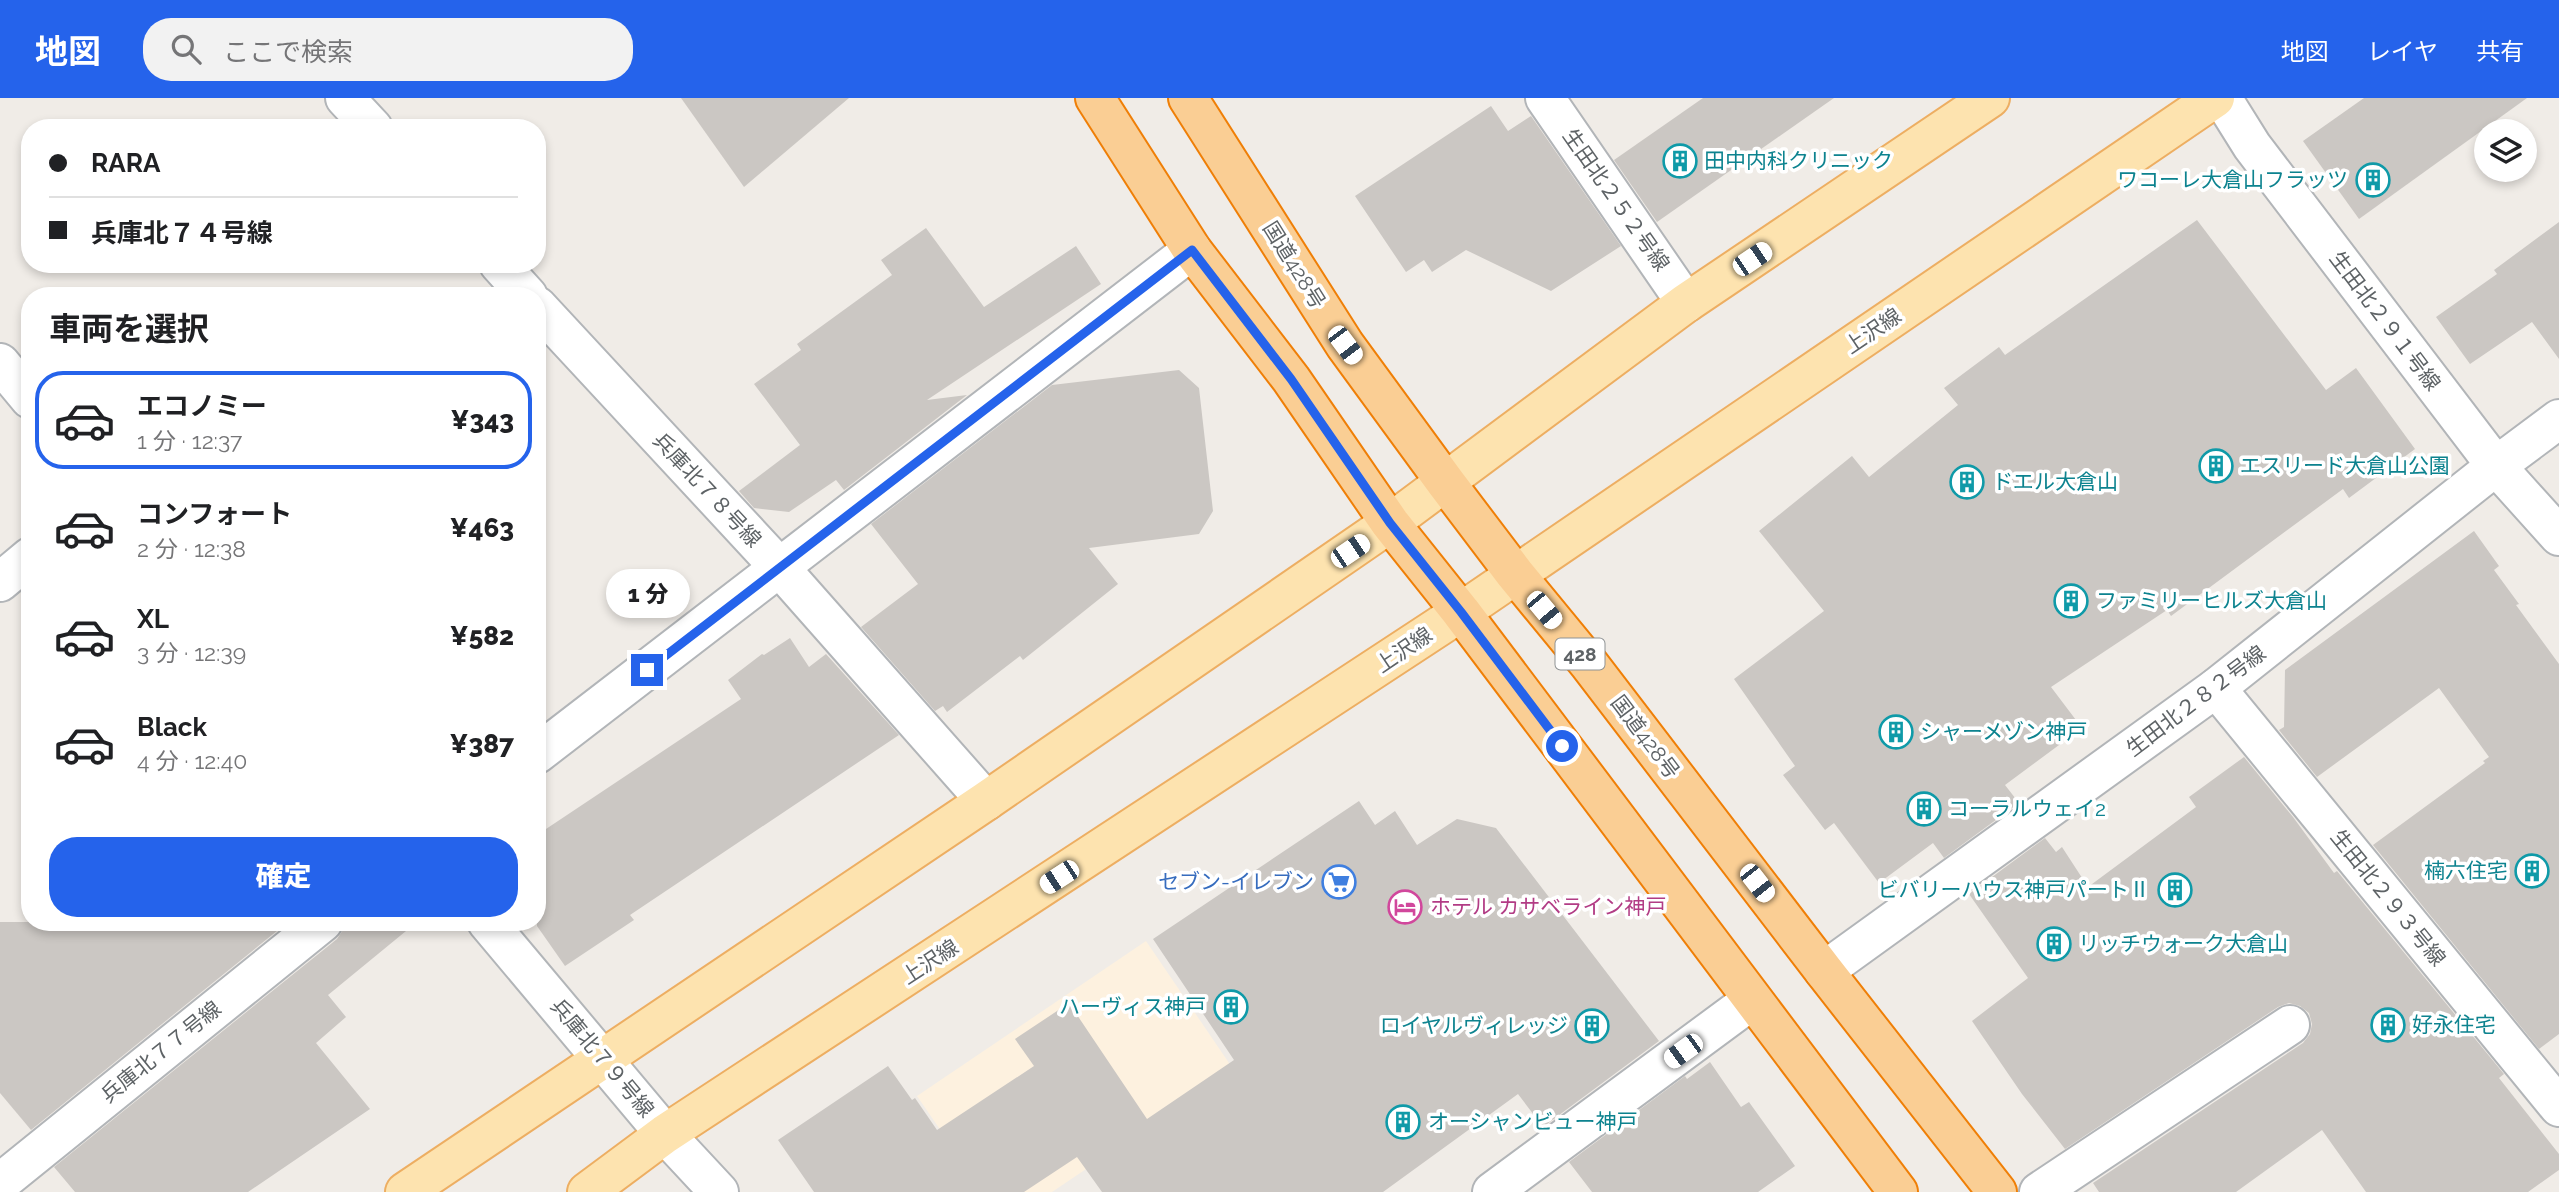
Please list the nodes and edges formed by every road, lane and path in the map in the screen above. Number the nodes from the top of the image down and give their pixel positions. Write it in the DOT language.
graph roads {
  1 [pos="345,98"];
  2 [pos="1095,98"];
  3 [pos="1188,98"];
  4 [pos="1990,98"];
  5 [pos="2215,98"];
  6 [pos="2222,98"];
  7 [pos="1558,102"];
  8 [pos="365,119"];
  9 [pos="1192,250"];
  10 [pos="507,273"];
  11 [pos="520,287"];
  12 [pos="1686,303"];
  13 [pos="546,316"];
  14 [pos="0,363"];
  15 [pos="21,388"];
  16 [pos="2559,419"];
  17 [pos="2496,466"];
  18 [pos="1446,483"];
  19 [pos="1390,523"];
  20 [pos="2559,536"];
  21 [pos="21,564"];
  22 [pos="780,568"];
  23 [pos="1515,574"];
  24 [pos="0,582"];
  25 [pos="1461,612"];
  26 [pos="2217,688"];
  27 [pos="546,747"];
  28 [pos="986,801"];
  29 [pos="312,931"];
  30 [pos="495,931"];
  31 [pos="1824,971"];
  32 [pos="1752,1000"];
  33 [pos="2290,1025"];
  34 [pos="603,1059"];
  35 [pos="2559,1107"];
  36 [pos="665,1135"];
  37 [pos="0,1183"];
  38 [pos="405,1192"];
  39 [pos="587,1192"];
  40 [pos="719,1192"];
  41 [pos="1492,1192"];
  42 [pos="1898,1192"];
  43 [pos="1997,1192"];
  44 [pos="2039,1192"];
  1 -- 8 [label="street"];
  2 -- 9 [label="highway"];
  3 -- 18 [label="highway, 国道428号 / 428"];
  4 -- 12 [label="main road"];
  5 -- 23 [label="main road, 上沢線"];
  6 -- 17 [label="street, 生田北２９１号線"];
  7 -- 12 [label="street, 生田北２５２号線"];
  9 -- 19 [label="highway"];
  9 -- 22 [label="street"];
  10 -- 11 [label="street"];
  12 -- 18 [label="main road"];
  13 -- 22 [label="street, 兵庫北７８号線"];
  14 -- 15 [label="street"];
  16 -- 17 [label="street, 生田北２８２号線"];
  17 -- 20 [label="street, 生田北２９１号線"];
  17 -- 26 [label="street, 生田北２８２号線"];
  18 -- 19 [label="main road"];
  18 -- 23 [label="highway, 国道428号 / 428"];
  19 -- 25 [label="highway"];
  19 -- 28 [label="main road"];
  21 -- 24 [label="street"];
  22 -- 27 [label="street"];
  22 -- 28 [label="street, 兵庫北７８号線"];
  23 -- 25 [label="main road, 上沢線"];
  23 -- 31 [label="highway, 国道428号 / 428"];
  25 -- 32 [label="highway"];
  25 -- 36 [label="main road, 上沢線"];
  26 -- 31 [label="street, 生田北２８２号線"];
  26 -- 35 [label="street, 生田北２９３号線"];
  28 -- 34 [label="main road"];
  29 -- 37 [label="street, 兵庫北７７号線"];
  30 -- 34 [label="street, 兵庫北７９号線"];
  31 -- 43 [label="highway, 国道428号 / 428"];
  32 -- 41 [label="street"];
  32 -- 42 [label="highway"];
  33 -- 44 [label="street"];
  34 -- 36 [label="street, 兵庫北７９号線"];
  34 -- 38 [label="main road"];
  36 -- 39 [label="main road, 上沢線"];
  36 -- 40 [label="street, 兵庫北７９号線"];
}
